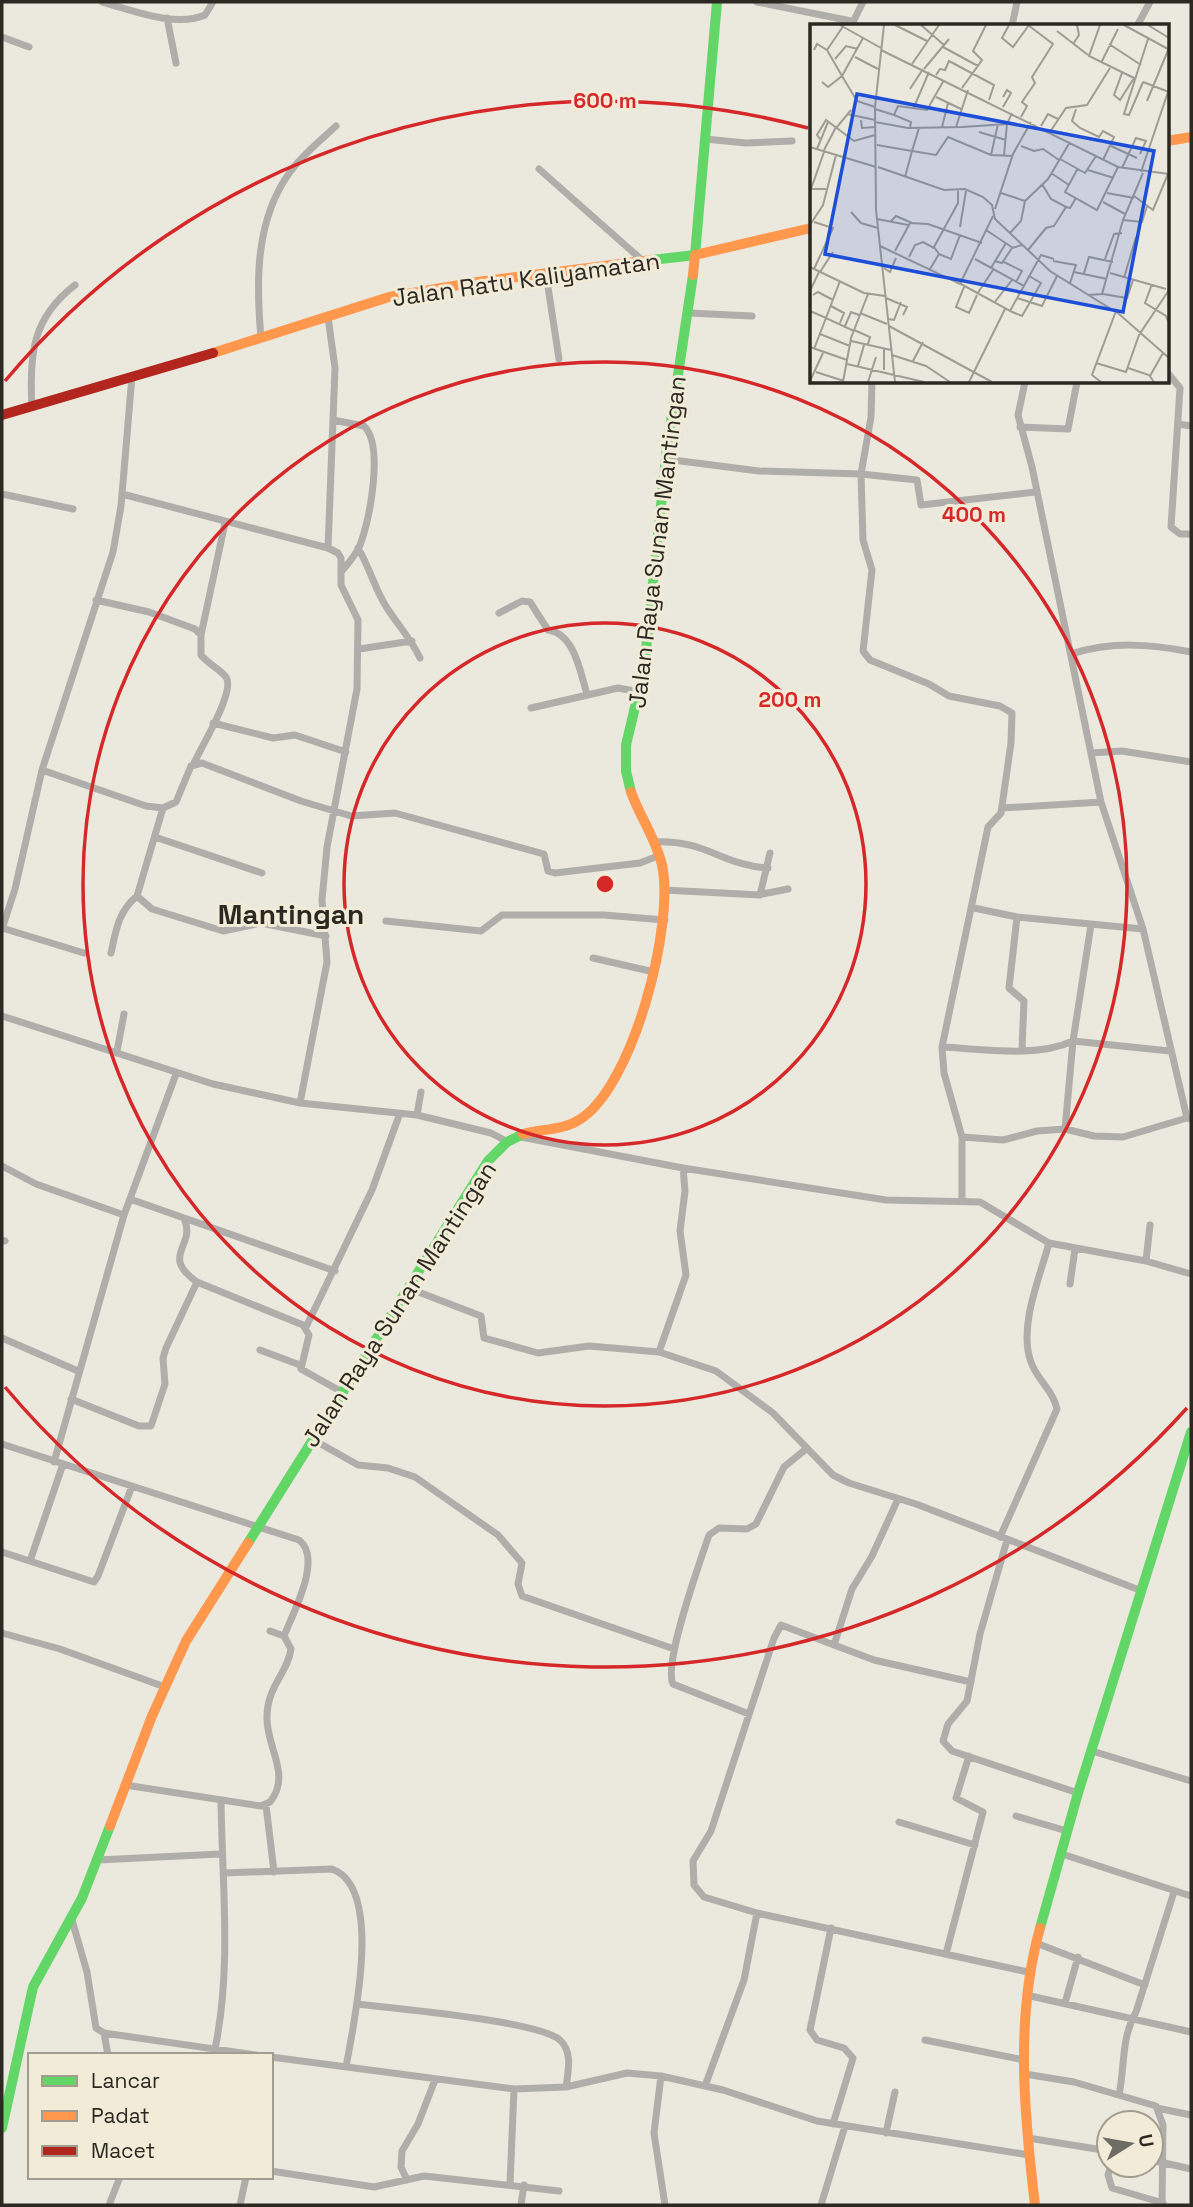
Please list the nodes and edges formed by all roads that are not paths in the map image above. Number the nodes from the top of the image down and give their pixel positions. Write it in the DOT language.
graph roads {
  1 [pos="102,2"];
  2 [pos="213,2"];
  3 [pos="717,2"];
  4 [pos="757,2"];
  5 [pos="863,2"];
  6 [pos="1017,2"];
  7 [pos="1150,2"];
  8 [pos="167,18"];
  9 [pos="851,24"];
  10 [pos="1012,24"];
  11 [pos="1138,24"];
  12 [pos="2,37"];
  13 [pos="29,47"];
  14 [pos="176,63"];
  15 [pos="336,127"];
  16 [pos="1191,137"];
  17 [pos="705,139"];
  18 [pos="792,141"];
  19 [pos="1168,141"];
  20 [pos="539,169"];
  21 [pos="810,228"];
  22 [pos="695,255"];
  23 [pos="645,262"];
  24 [pos="546,274"];
  25 [pos="75,285"];
  26 [pos="690,313"];
  27 [pos="752,316"];
  28 [pos="328,317"];
  29 [pos="261,338"];
  30 [pos="559,359"];
  31 [pos="1168,373"];
  32 [pos="132,376"];
  33 [pos="872,383"];
  34 [pos="1025,383"];
  35 [pos="1077,383"];
  36 [pos="32,407"];
  37 [pos="2,415"];
  38 [pos="333,420"];
  39 [pos="1178,424"];
  40 [pos="1191,426"];
  41 [pos="1020,427"];
  42 [pos="666,459"];
  43 [pos="861,474"];
  44 [pos="1035,492"];
  45 [pos="2,494"];
  46 [pos="122,494"];
  47 [pos="73,509"];
  48 [pos="225,523"];
  49 [pos="1191,534"];
  50 [pos="328,548"];
  51 [pos="358,548"];
  52 [pos="341,572"];
  53 [pos="96,600"];
  54 [pos="499,613"];
  55 [pos="201,635"];
  56 [pos="412,641"];
  57 [pos="359,649"];
  58 [pos="1191,652"];
  59 [pos="1071,654"];
  60 [pos="420,658"];
  61 [pos="641,690"];
  62 [pos="587,694"];
  63 [pos="531,708"];
  64 [pos="213,723"];
  65 [pos="345,752"];
  66 [pos="1091,753"];
  67 [pos="1191,762"];
  68 [pos="194,764"];
  69 [pos="42,769"];
  70 [pos="1101,802"];
  71 [pos="163,808"];
  72 [pos="1002,808"];
  73 [pos="332,811"];
  74 [pos="155,837"];
  75 [pos="654,842"];
  76 [pos="770,853"];
  77 [pos="659,856"];
  78 [pos="768,868"];
  79 [pos="262,873"];
  80 [pos="788,889"];
  81 [pos="664,890"];
  82 [pos="762,894"];
  83 [pos="137,896"];
  84 [pos="974,908"];
  85 [pos="1017,917"];
  86 [pos="665,920"];
  87 [pos="386,921"];
  88 [pos="1091,925"];
  89 [pos="2,929"];
  90 [pos="1143,929"];
  91 [pos="326,936"];
  92 [pos="84,953"];
  93 [pos="111,953"];
  94 [pos="593,958"];
  95 [pos="654,972"];
  96 [pos="124,1014"];
  97 [pos="2,1016"];
  98 [pos="1073,1041"];
  99 [pos="942,1047"];
  100 [pos="1022,1049"];
  101 [pos="117,1051"];
  102 [pos="1170,1051"];
  103 [pos="176,1074"];
  104 [pos="421,1092"];
  105 [pos="300,1103"];
  106 [pos="400,1113"];
  107 [pos="417,1115"];
  108 [pos="1189,1119"];
  109 [pos="1065,1129"];
  110 [pos="521,1136"];
  111 [pos="961,1138"];
  112 [pos="508,1142"];
  113 [pos="2,1166"];
  114 [pos="683,1168"];
  115 [pos="130,1199"];
  116 [pos="962,1200"];
  117 [pos="124,1215"];
  118 [pos="185,1221"];
  119 [pos="1150,1225"];
  120 [pos="1049,1243"];
  121 [pos="1075,1249"];
  122 [pos="1146,1261"];
  123 [pos="335,1271"];
  124 [pos="1191,1274"];
  125 [pos="197,1282"];
  126 [pos="1070,1284"];
  127 [pos="408,1288"];
  128 [pos="306,1327"];
  129 [pos="2,1338"];
  130 [pos="260,1350"];
  131 [pos="659,1352"];
  132 [pos="300,1365"];
  133 [pos="78,1371"];
  134 [pos="342,1392"];
  135 [pos="71,1399"];
  136 [pos="1191,1434"];
  137 [pos="312,1439"];
  138 [pos="2,1444"];
  139 [pos="806,1449"];
  140 [pos="54,1462"];
  141 [pos="63,1464"];
  142 [pos="132,1486"];
  143 [pos="898,1499"];
  144 [pos="256,1528"];
  145 [pos="1004,1538"];
  146 [pos="2,1552"];
  147 [pos="30,1561"];
  148 [pos="1142,1591"];
  149 [pos="270,1631"];
  150 [pos="2,1633"];
  151 [pos="284,1636"];
  152 [pos="834,1646"];
  153 [pos="674,1649"];
  154 [pos="971,1682"];
  155 [pos="165,1687"];
  156 [pos="749,1714"];
  157 [pos="1091,1751"];
  158 [pos="969,1756"];
  159 [pos="1191,1781"];
  160 [pos="124,1785"];
  161 [pos="1078,1793"];
  162 [pos="221,1800"];
  163 [pos="266,1805"];
  164 [pos="1016,1816"];
  165 [pos="899,1822"];
  166 [pos="1068,1831"];
  167 [pos="975,1845"];
  168 [pos="220,1854"];
  169 [pos="1062,1854"];
  170 [pos="98,1860"];
  171 [pos="274,1872"];
  172 [pos="223,1873"];
  173 [pos="1174,1892"];
  174 [pos="1191,1896"];
  175 [pos="757,1913"];
  176 [pos="71,1919"];
  177 [pos="831,1928"];
  178 [pos="1036,1943"];
  179 [pos="946,1954"];
  180 [pos="1078,1957"];
  181 [pos="1028,1972"];
  182 [pos="1145,1985"];
  183 [pos="1026,1995"];
  184 [pos="1065,2003"];
  185 [pos="357,2004"];
  186 [pos="1133,2018"];
  187 [pos="1191,2032"];
  188 [pos="104,2033"];
  189 [pos="925,2040"];
  190 [pos="215,2049"];
  191 [pos="108,2053"];
  192 [pos="243,2053"];
  193 [pos="273,2057"];
  194 [pos="1024,2060"];
  195 [pos="346,2067"];
  196 [pos="1025,2074"];
  197 [pos="661,2076"];
  198 [pos="435,2080"];
  199 [pos="705,2086"];
  200 [pos="566,2087"];
  201 [pos="514,2089"];
  202 [pos="895,2092"];
  203 [pos="1119,2095"];
  204 [pos="1157,2108"];
  205 [pos="1191,2115"];
  206 [pos="833,2124"];
  207 [pos="845,2126"];
  208 [pos="2,2128"];
  209 [pos="886,2133"];
  210 [pos="1028,2138"];
  211 [pos="1095,2149"];
  212 [pos="1029,2155"];
  213 [pos="1165,2163"];
  214 [pos="1191,2169"];
  215 [pos="273,2171"];
  216 [pos="119,2179"];
  217 [pos="246,2179"];
  218 [pos="1109,2179"];
  219 [pos="1161,2179"];
  220 [pos="407,2180"];
  221 [pos="510,2183"];
  222 [pos="524,2185"];
  223 [pos="559,2191"];
  224 [pos="1162,2204"];
  225 [pos="109,2205"];
  226 [pos="240,2205"];
  227 [pos="521,2205"];
  228 [pos="666,2205"];
  229 [pos="821,2205"];
  230 [pos="1035,2205"];
  1 -- 8 [label="street"];
  2 -- 8 [label="street"];
  3 -- 17 [label="main road, Jalan Raya Sunan Mantingan"];
  4 -- 9 [label="street"];
  5 -- 9 [label="street"];
  6 -- 10 [label="street"];
  7 -- 11 [label="street"];
  8 -- 14 [label="street"];
  12 -- 13 [label="street"];
  15 -- 29 [label="street"];
  16 -- 19 [label="main road"];
  17 -- 18 [label="street"];
  17 -- 22 [label="main road, Jalan Raya Sunan Mantingan"];
  20 -- 23 [label="street"];
  21 -- 22 [label="main road, Jalan Ratu Kaliyamatan"];
  22 -- 23 [label="main road, Jalan Ratu Kaliyamatan"];
  22 -- 26 [label="main road, Jalan Raya Sunan Mantingan"];
  23 -- 24 [label="main road, Jalan Ratu Kaliyamatan"];
  24 -- 28 [label="main road, Jalan Ratu Kaliyamatan"];
  24 -- 30 [label="street"];
  25 -- 36 [label="street"];
  26 -- 27 [label="street"];
  26 -- 42 [label="main road, Jalan Raya Sunan Mantingan"];
  28 -- 29 [label="main road, Jalan Ratu Kaliyamatan"];
  28 -- 38 [label="street"];
  29 -- 32 [label="main road, Jalan Ratu Kaliyamatan"];
  31 -- 39 [label="street"];
  32 -- 36 [label="main road, Jalan Ratu Kaliyamatan"];
  32 -- 46 [label="street"];
  33 -- 43 [label="street"];
  34 -- 41 [label="street"];
  35 -- 41 [label="street"];
  36 -- 37 [label="main road, Jalan Ratu Kaliyamatan"];
  38 -- 50 [label="street"];
  38 -- 51 [label="street"];
  39 -- 40 [label="street"];
  39 -- 49 [label="street"];
  41 -- 44 [label="street"];
  42 -- 43 [label="street"];
  42 -- 61 [label="main road, Jalan Raya Sunan Mantingan"];
  43 -- 44 [label="street"];
  43 -- 72 [label="street"];
  44 -- 59 [label="street"];
  45 -- 47 [label="street"];
  46 -- 48 [label="street"];
  46 -- 53 [label="street"];
  48 -- 50 [label="street"];
  48 -- 55 [label="street"];
  50 -- 52 [label="street"];
  51 -- 52 [label="street"];
  51 -- 56 [label="street"];
  52 -- 57 [label="street"];
  53 -- 55 [label="street"];
  53 -- 69 [label="street"];
  54 -- 62 [label="street"];
  55 -- 64 [label="street"];
  56 -- 57 [label="street"];
  56 -- 60 [label="street"];
  57 -- 65 [label="street"];
  58 -- 59 [label="street"];
  59 -- 66 [label="street"];
  61 -- 62 [label="street"];
  61 -- 75 [label="main road, Jalan Raya Sunan Mantingan"];
  62 -- 63 [label="street"];
  64 -- 65 [label="street"];
  64 -- 68 [label="street"];
  65 -- 73 [label="street"];
  66 -- 67 [label="street"];
  66 -- 70 [label="street"];
  68 -- 71 [label="street"];
  68 -- 73 [label="street"];
  69 -- 71 [label="street"];
  69 -- 89 [label="street"];
  70 -- 72 [label="street"];
  70 -- 90 [label="street"];
  71 -- 74 [label="street"];
  72 -- 84 [label="street"];
  73 -- 77 [label="street"];
  73 -- 91 [label="street"];
  74 -- 79 [label="street"];
  74 -- 83 [label="street"];
  75 -- 77 [label="main road, Jalan Raya Sunan Mantingan"];
  75 -- 78 [label="street"];
  76 -- 78 [label="street"];
  77 -- 81 [label="main road, Jalan Raya Sunan Mantingan"];
  78 -- 82 [label="street"];
  80 -- 82 [label="street"];
  81 -- 82 [label="street"];
  81 -- 86 [label="main road, Jalan Raya Sunan Mantingan"];
  83 -- 91 [label="street"];
  83 -- 93 [label="street"];
  84 -- 85 [label="street"];
  84 -- 99 [label="street"];
  85 -- 88 [label="street"];
  85 -- 100 [label="street"];
  86 -- 87 [label="street"];
  86 -- 95 [label="main road, Jalan Raya Sunan Mantingan"];
  88 -- 90 [label="street"];
  88 -- 98 [label="street"];
  89 -- 92 [label="street"];
  90 -- 102 [label="street"];
  91 -- 105 [label="street"];
  94 -- 95 [label="street"];
  95 -- 110 [label="main road, Jalan Raya Sunan Mantingan"];
  96 -- 101 [label="street"];
  97 -- 101 [label="street"];
  98 -- 100 [label="street"];
  98 -- 102 [label="street"];
  98 -- 109 [label="street"];
  99 -- 100 [label="street"];
  99 -- 111 [label="street"];
  101 -- 103 [label="street"];
  102 -- 108 [label="street"];
  103 -- 105 [label="street"];
  103 -- 115 [label="street"];
  104 -- 107 [label="street"];
  105 -- 106 [label="street"];
  106 -- 107 [label="street"];
  106 -- 123 [label="street"];
  107 -- 112 [label="street"];
  108 -- 109 [label="street"];
  109 -- 111 [label="street"];
  110 -- 112 [label="main road, Jalan Raya Sunan Mantingan"];
  110 -- 114 [label="street"];
  111 -- 116 [label="street"];
  112 -- 127 [label="main road, Jalan Raya Sunan Mantingan"];
  113 -- 117 [label="street"];
  114 -- 116 [label="street"];
  114 -- 131 [label="street"];
  115 -- 117 [label="street"];
  115 -- 118 [label="street"];
  116 -- 120 [label="street"];
  117 -- 133 [label="street"];
  118 -- 123 [label="street"];
  118 -- 125 [label="street"];
  119 -- 122 [label="street"];
  120 -- 121 [label="street"];
  120 -- 145 [label="street"];
  121 -- 122 [label="street"];
  121 -- 126 [label="street"];
  122 -- 124 [label="street"];
  123 -- 128 [label="street"];
  125 -- 128 [label="street"];
  125 -- 135 [label="street"];
  127 -- 131 [label="street"];
  127 -- 134 [label="main road, Jalan Raya Sunan Mantingan"];
  128 -- 132 [label="street"];
  129 -- 133 [label="street"];
  130 -- 132 [label="street"];
  131 -- 139 [label="street"];
  132 -- 134 [label="street"];
  133 -- 135 [label="street"];
  134 -- 137 [label="main road, Jalan Raya Sunan Mantingan"];
  135 -- 140 [label="street"];
  136 -- 148 [label="main road"];
  137 -- 144 [label="main road, Jalan Raya Sunan Mantingan"];
  137 -- 153 [label="street"];
  138 -- 140 [label="street"];
  139 -- 143 [label="street"];
  139 -- 153 [label="street"];
  140 -- 141 [label="street"];
  141 -- 142 [label="street"];
  141 -- 147 [label="street"];
  142 -- 144 [label="street"];
  142 -- 147 [label="street"];
  143 -- 145 [label="street"];
  143 -- 152 [label="street"];
  144 -- 151 [label="street"];
  144 -- 155 [label="main road, Jalan Raya Sunan Mantingan"];
  145 -- 148 [label="street"];
  145 -- 154 [label="street"];
  146 -- 147 [label="street"];
  148 -- 157 [label="main road"];
  149 -- 151 [label="street"];
  150 -- 155 [label="street"];
  151 -- 163 [label="street"];
  152 -- 154 [label="street"];
  152 -- 156 [label="street"];
  153 -- 156 [label="street"];
  154 -- 158 [label="street"];
  155 -- 160 [label="main road, Jalan Raya Sunan Mantingan"];
  156 -- 175 [label="street"];
  157 -- 159 [label="street"];
  157 -- 161 [label="main road"];
  158 -- 161 [label="street"];
  158 -- 167 [label="street"];
  160 -- 162 [label="street"];
  160 -- 170 [label="main road, Jalan Raya Sunan Mantingan"];
  161 -- 166 [label="main road"];
  162 -- 163 [label="street"];
  162 -- 168 [label="street"];
  163 -- 171 [label="street"];
  164 -- 166 [label="street"];
  165 -- 167 [label="street"];
  166 -- 169 [label="main road"];
  167 -- 179 [label="street"];
  168 -- 170 [label="street"];
  168 -- 172 [label="street"];
  169 -- 173 [label="street"];
  169 -- 178 [label="main road"];
  170 -- 176 [label="main road, Jalan Raya Sunan Mantingan"];
  171 -- 172 [label="street"];
  171 -- 185 [label="street"];
  172 -- 190 [label="street"];
  173 -- 174 [label="street"];
  173 -- 182 [label="street"];
  175 -- 177 [label="street"];
  175 -- 199 [label="street"];
  176 -- 188 [label="street"];
  176 -- 208 [label="main road, Jalan Raya Sunan Mantingan"];
  177 -- 179 [label="street"];
  177 -- 206 [label="street"];
  178 -- 180 [label="street"];
  178 -- 181 [label="main road"];
  179 -- 181 [label="street"];
  180 -- 182 [label="street"];
  180 -- 184 [label="street"];
  181 -- 183 [label="main road"];
  182 -- 186 [label="street"];
  183 -- 184 [label="street"];
  183 -- 194 [label="main road"];
  184 -- 186 [label="street"];
  185 -- 195 [label="street"];
  185 -- 200 [label="street"];
  186 -- 187 [label="street"];
  186 -- 203 [label="street"];
  188 -- 190 [label="street"];
  188 -- 191 [label="street"];
  189 -- 194 [label="street"];
  190 -- 192 [label="street"];
  193 -- 195 [label="street"];
  194 -- 196 [label="main road"];
  195 -- 198 [label="street"];
  196 -- 203 [label="street"];
  196 -- 210 [label="main road"];
  197 -- 199 [label="street"];
  197 -- 200 [label="street"];
  197 -- 228 [label="street"];
  198 -- 201 [label="street"];
  198 -- 220 [label="street"];
  199 -- 206 [label="street"];
  200 -- 201 [label="street"];
  201 -- 221 [label="street"];
  202 -- 209 [label="street"];
  203 -- 204 [label="street"];
  204 -- 205 [label="street"];
  206 -- 207 [label="street"];
  207 -- 209 [label="street"];
  207 -- 229 [label="street"];
  209 -- 212 [label="street"];
  210 -- 211 [label="street"];
  210 -- 212 [label="main road"];
  212 -- 230 [label="main road"];
  213 -- 214 [label="street"];
  215 -- 220 [label="street"];
  216 -- 225 [label="street"];
  217 -- 226 [label="street"];
  218 -- 224 [label="street"];
  219 -- 224 [label="street"];
  220 -- 221 [label="street"];
  221 -- 222 [label="street"];
  222 -- 223 [label="street"];
  222 -- 227 [label="street"];
}
